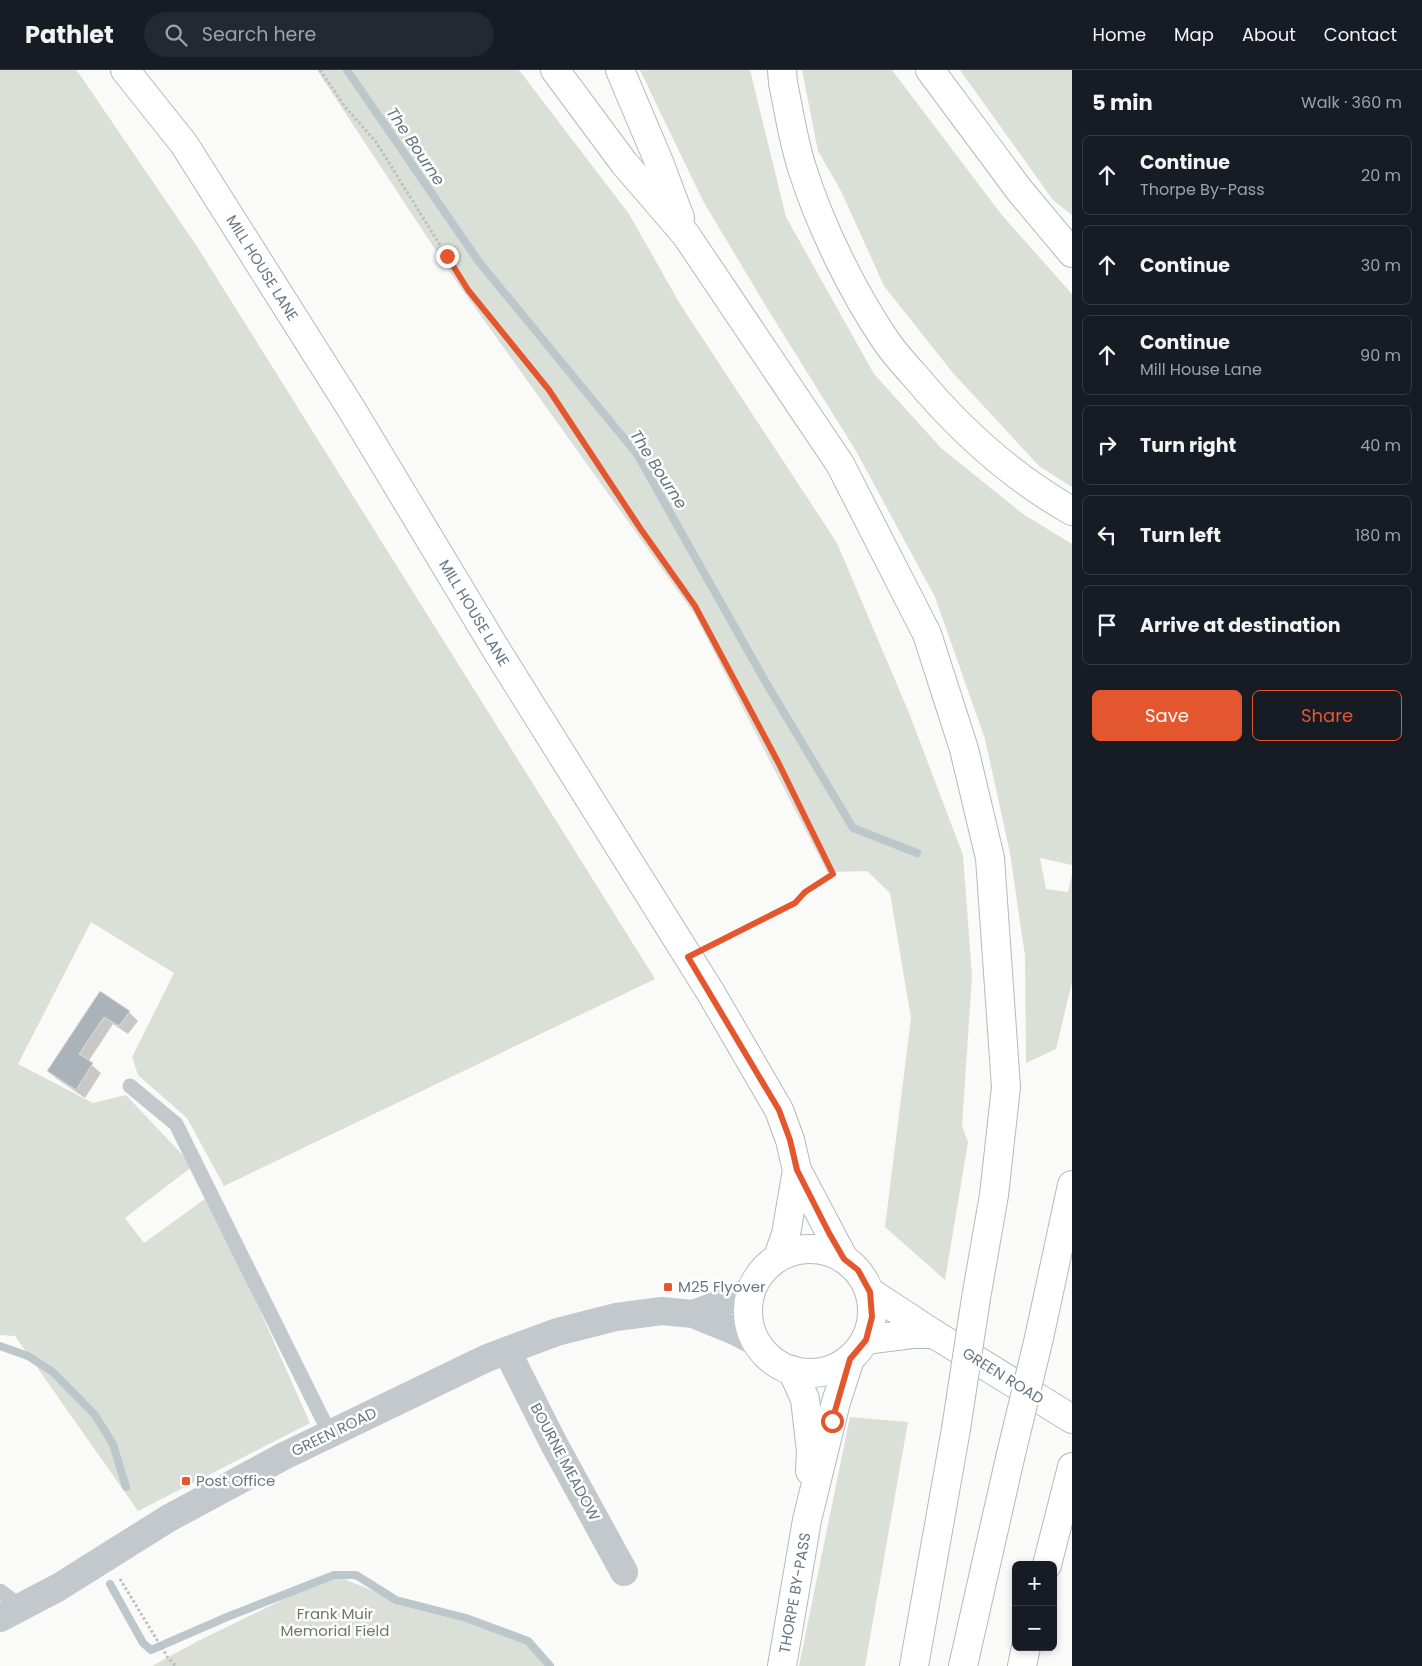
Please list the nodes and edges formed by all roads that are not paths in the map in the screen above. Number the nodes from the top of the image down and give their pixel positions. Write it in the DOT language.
graph roads {
  1 [pos="125,70"];
  2 [pos="556,70"];
  3 [pos="620,70"];
  4 [pos="782,70"];
  5 [pos="930,70"];
  6 [pos="686,235"];
  7 [pos="1072,252"];
  8 [pos="1072,511"];
  9 [pos="130,1086"];
  10 [pos="797,1170"];
  11 [pos="1072,1185"];
  12 [pos="778,1258"];
  13 [pos="844,1259"];
  14 [pos="751,1290"];
  15 [pos="870,1292"];
  16 [pos="693,1314"];
  17 [pos="934,1334"];
  18 [pos="756,1342"];
  19 [pos="858,1350"];
  20 [pos="507,1351"];
  21 [pos="792,1370"];
  22 [pos="1072,1419"];
  23 [pos="330,1434"];
  24 [pos="1069,1478"];
  25 [pos="807,1520"];
  26 [pos="1048,1561"];
  27 [pos="624,1572"];
  28 [pos="7,1605"];
  29 [pos="1025,1651"];
  30 [pos="782,1666"];
  31 [pos="914,1666"];
  32 [pos="963,1666"];
  33 [pos="1022,1666"];
  1 -- 10 [label="main road, MILL HOUSE LANE"];
  2 -- 6 [label="main road"];
  3 -- 6 [label="main road"];
  4 -- 8 [label="main road"];
  5 -- 7 [label="main road"];
  6 -- 31 [label="main road, bridge"];
  9 -- 23 [label="lane"];
  10 -- 12 [label="main road, MILL HOUSE LANE"];
  10 -- 13 [label="main road, MILL HOUSE LANE"];
  11 -- 32 [label="main road, bridge"];
  12 -- 13 [label="main road"];
  12 -- 14 [label="main road"];
  13 -- 15 [label="main road"];
  14 -- 16 [label="street, GREEN ROAD"];
  14 -- 18 [label="main road"];
  15 -- 17 [label="main road, GREEN ROAD"];
  15 -- 19 [label="main road"];
  16 -- 18 [label="street, GREEN ROAD"];
  16 -- 20 [label="street, GREEN ROAD"];
  17 -- 19 [label="main road"];
  17 -- 22 [label="main road, GREEN ROAD"];
  18 -- 21 [label="main road"];
  19 -- 21 [label="main road"];
  19 -- 25 [label="main road, THORPE BY-PASS"];
  20 -- 23 [label="street, GREEN ROAD"];
  20 -- 27 [label="street, BOURNE MEADOW"];
  21 -- 25 [label="main road, THORPE BY-PASS"];
  23 -- 28 [label="street, GREEN ROAD"];
  24 -- 26 [label="main road"];
  25 -- 30 [label="main road, THORPE BY-PASS"];
  29 -- 33 [label="main road"];
}
